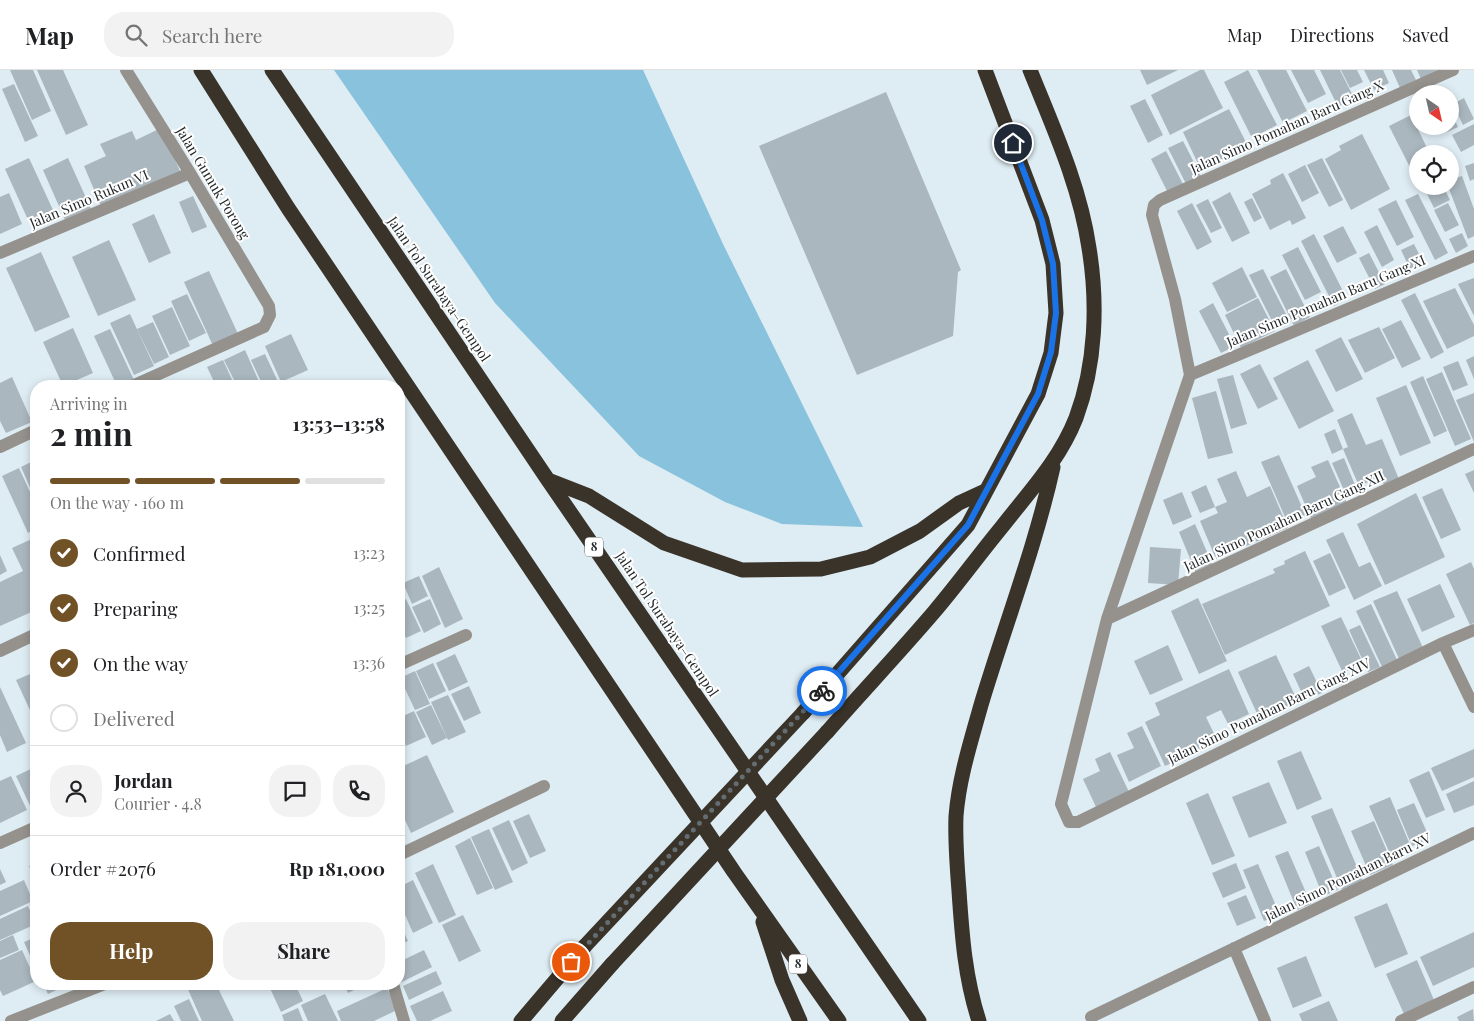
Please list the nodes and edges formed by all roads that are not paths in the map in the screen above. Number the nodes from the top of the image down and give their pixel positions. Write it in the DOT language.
graph roads {
  1 [pos="126,70"];
  2 [pos="201,70"];
  3 [pos="272,70"];
  4 [pos="985,70"];
  5 [pos="1030,70"];
  6 [pos="1453,70"];
  7 [pos="190,173"];
  8 [pos="0,253"];
  9 [pos="1474,256"];
  10 [pos="1190,375"];
  11 [pos="145,380"];
  12 [pos="403,380"];
  13 [pos="405,382"];
  14 [pos="30,433"];
  15 [pos="0,446"];
  16 [pos="1474,449"];
  17 [pos="1055,460"];
  18 [pos="548,480"];
  19 [pos="985,491"];
  20 [pos="1107,619"];
  21 [pos="1474,630"];
  22 [pos="466,635"];
  23 [pos="30,637"];
  24 [pos="1443,643"];
  25 [pos="0,651"];
  26 [pos="405,662"];
  27 [pos="1474,707"];
  28 [pos="544,786"];
  29 [pos="30,830"];
  30 [pos="1474,833"];
  31 [pos="0,843"];
  32 [pos="405,851"];
  33 [pos="758,908"];
  34 [pos="1234,948"];
  35 [pos="1474,987"];
  36 [pos="90,990"];
  37 [pos="395,990"];
  38 [pos="1091,1017"];
  39 [pos="11,1021"];
  40 [pos="404,1021"];
  41 [pos="521,1021"];
  42 [pos="562,1021"];
  43 [pos="800,1021"];
  44 [pos="839,1021"];
  45 [pos="919,1021"];
  46 [pos="980,1021"];
  47 [pos="1265,1021"];
  48 [pos="1401,1021"];
  1 -- 7 [label="street, Jalan Gumuk Porong"];
  2 -- 12 [label="highway, 8"];
  3 -- 18 [label="highway, Jalan Tol Surabaya–Gempol / 8"];
  4 -- 19 [label="highway"];
  5 -- 17 [label="highway"];
  6 -- 10 [label="street, Jalan Simo Pomahan Baru Gang X"];
  7 -- 8 [label="street, Jalan Simo Rukun VI"];
  7 -- 11 [label="street, Jalan Gumuk Porong"];
  9 -- 10 [label="street, Jalan Simo Pomahan Baru Gang XI"];
  10 -- 20 [label="street"];
  13 -- 33 [label="highway, 8"];
  14 -- 15 [label="street"];
  16 -- 20 [label="street, Jalan Simo Pomahan Baru Gang XII"];
  17 -- 42 [label="highway, bridge"];
  17 -- 46 [label="highway"];
  18 -- 19 [label="highway"];
  18 -- 45 [label="highway, Jalan Tol Surabaya–Gempol / 8"];
  19 -- 41 [label="highway, bridge"];
  20 -- 24 [label="street, Jalan Simo Pomahan Baru Gang XIV"];
  21 -- 24 [label="street, Jalan Simo Pomahan Baru Gang XIV"];
  22 -- 26 [label="street"];
  23 -- 25 [label="street"];
  24 -- 27 [label="street"];
  28 -- 32 [label="street"];
  29 -- 31 [label="street"];
  30 -- 34 [label="street, Jalan Simo Pomahan Baru XV"];
  33 -- 43 [label="highway"];
  33 -- 44 [label="highway, 8"];
  34 -- 38 [label="street, Jalan Simo Pomahan Baru XV"];
  34 -- 47 [label="street"];
  35 -- 48 [label="street"];
  36 -- 39 [label="street"];
  37 -- 40 [label="street"];
}
